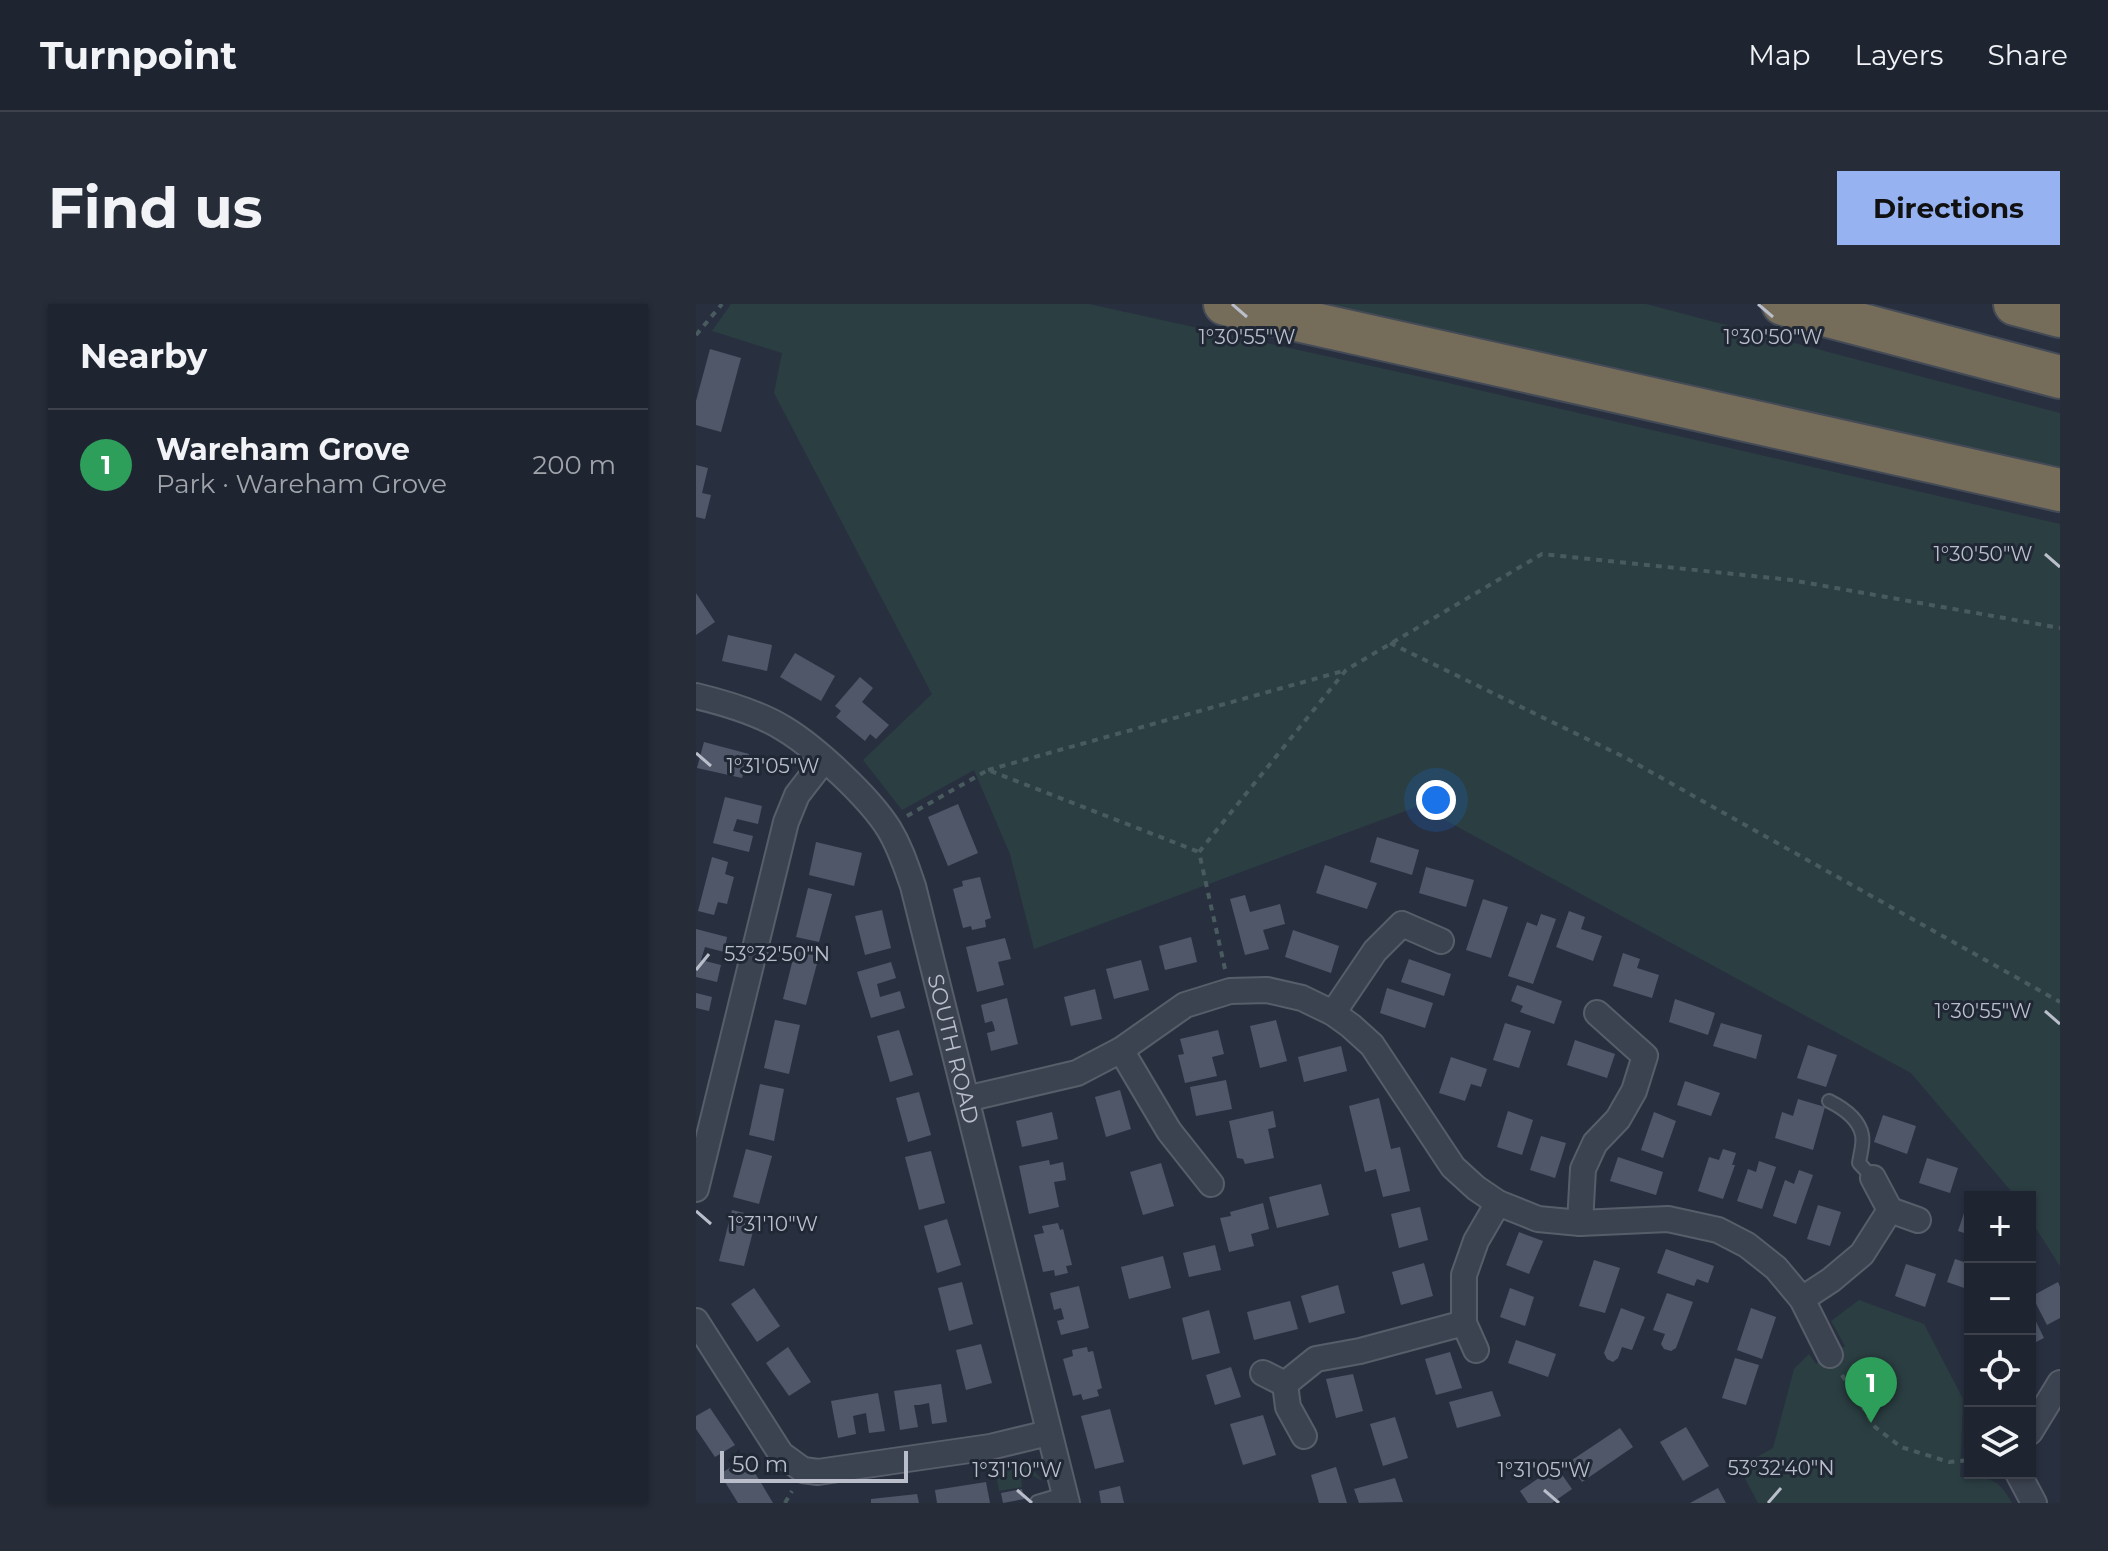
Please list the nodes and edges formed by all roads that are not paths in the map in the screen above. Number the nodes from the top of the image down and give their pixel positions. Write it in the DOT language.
graph roads {
  1 [pos="1225,304"];
  2 [pos="1783,304"];
  3 [pos="2015,304"];
  4 [pos="2060,316"];
  5 [pos="2060,377"];
  6 [pos="2060,490"];
  7 [pos="696,696"];
  8 [pos="824,760"];
  9 [pos="1441,941"];
  10 [pos="1333,1013"];
  11 [pos="1597,1013"];
  12 [pos="1121,1050"];
  13 [pos="966,1099"];
  14 [pos="1829,1101"];
  15 [pos="1873,1178"];
  16 [pos="1211,1184"];
  17 [pos="696,1189"];
  18 [pos="1498,1203"];
  19 [pos="1890,1210"];
  20 [pos="1918,1220"];
  21 [pos="1580,1223"];
  22 [pos="1802,1299"];
  23 [pos="696,1321"];
  24 [pos="1464,1323"];
  25 [pos="1476,1350"];
  26 [pos="1830,1355"];
  27 [pos="1263,1373"];
  28 [pos="2060,1383"];
  29 [pos="1285,1384"];
  30 [pos="2036,1422"];
  31 [pos="1048,1433"];
  32 [pos="1304,1436"];
  33 [pos="2021,1479"];
  34 [pos="1065,1498"];
  35 [pos="1037,1502"];
  36 [pos="2034,1503"];
  1 -- 6 [label="highway"];
  2 -- 5 [label="highway"];
  3 -- 4 [label="highway"];
  7 -- 8 [label="street, SOUTH ROAD"];
  8 -- 13 [label="street, SOUTH ROAD"];
  8 -- 17 [label="street"];
  9 -- 10 [label="street"];
  10 -- 12 [label="street"];
  10 -- 18 [label="street"];
  11 -- 21 [label="street"];
  12 -- 13 [label="street"];
  12 -- 16 [label="street"];
  13 -- 31 [label="street, SOUTH ROAD"];
  14 -- 15 [label="lane"];
  15 -- 19 [label="street"];
  18 -- 21 [label="street"];
  18 -- 24 [label="street"];
  19 -- 20 [label="street"];
  19 -- 22 [label="street"];
  21 -- 22 [label="street"];
  22 -- 26 [label="street"];
  23 -- 31 [label="street"];
  24 -- 25 [label="street"];
  24 -- 29 [label="street"];
  27 -- 29 [label="street"];
  28 -- 30 [label="street"];
  29 -- 32 [label="street"];
  31 -- 34 [label="street, SOUTH ROAD"];
  33 -- 36 [label="street"];
  34 -- 35 [label="lane"];
}
